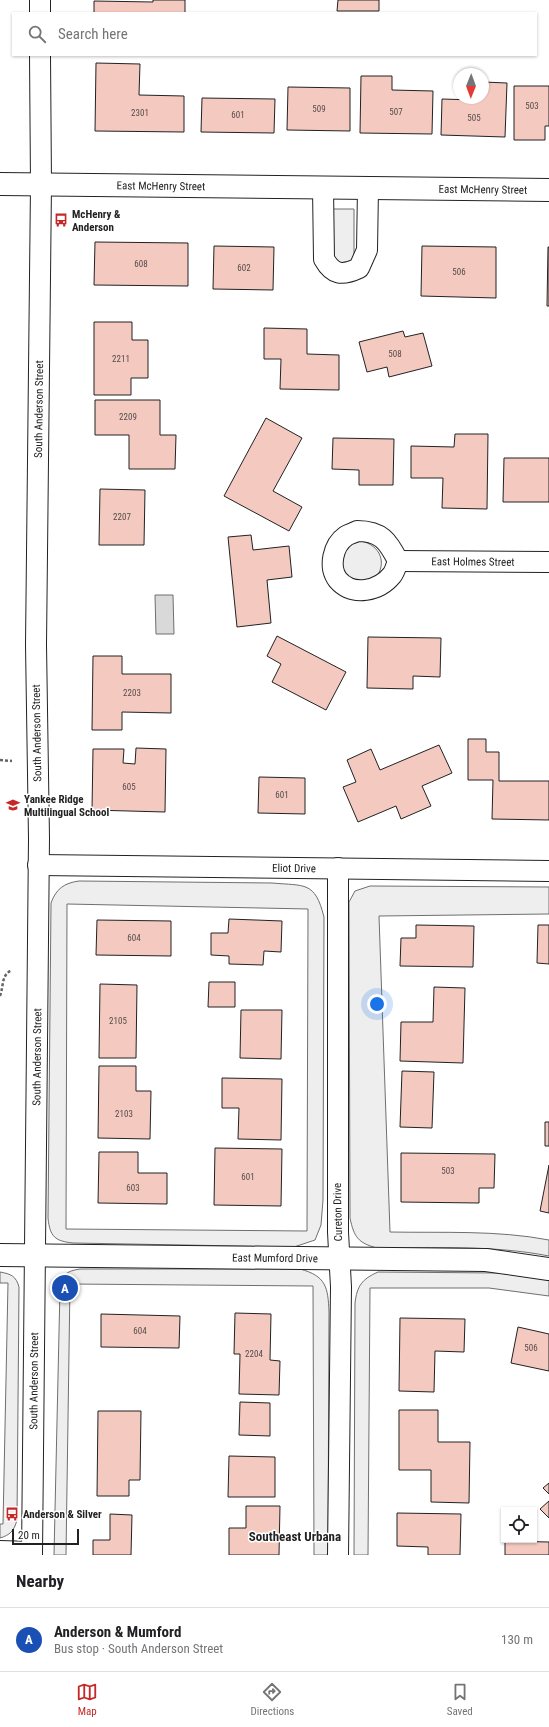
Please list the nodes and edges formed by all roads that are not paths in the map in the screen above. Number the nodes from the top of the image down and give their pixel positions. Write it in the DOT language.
graph roads {
  1 [pos="40,0"];
  2 [pos="40,12"];
  3 [pos="40,56"];
  4 [pos="0,184"];
  5 [pos="41,185"];
  6 [pos="323,188"];
  7 [pos="368,188"];
  8 [pos="549,190"];
  9 [pos="398,561"];
  10 [pos="549,562"];
  11 [pos="38,865"];
  12 [pos="338,868"];
  13 [pos="549,871"];
  14 [pos="0,1255"];
  15 [pos="35,1256"];
  16 [pos="340,1258"];
  17 [pos="549,1269"];
  18 [pos="0,1551"];
  19 [pos="32,1553"];
  20 [pos="338,1555"];
  1 -- 2 [label="street"];
  3 -- 5 [label="street, South Anderson Street"];
  4 -- 5 [label="street, East McHenry Street"];
  5 -- 6 [label="street, East McHenry Street"];
  5 -- 11 [label="street, South Anderson Street"];
  6 -- 7 [label="street, East McHenry Street"];
  6 -- 7 [label="street"];
  7 -- 8 [label="street, East McHenry Street"];
  9 -- 10 [label="street, East Holmes Street"];
  11 -- 12 [label="street, Eliot Drive"];
  11 -- 15 [label="street, South Anderson Street"];
  12 -- 13 [label="street, Eliot Drive"];
  12 -- 16 [label="street, Cureton Drive"];
  14 -- 15 [label="street, East Mumford Drive"];
  15 -- 16 [label="street, East Mumford Drive"];
  15 -- 19 [label="street, South Anderson Street"];
  16 -- 17 [label="street, East Mumford Drive"];
  16 -- 20 [label="street, Cureton Drive"];
  18 -- 19 [label="street"];
}
